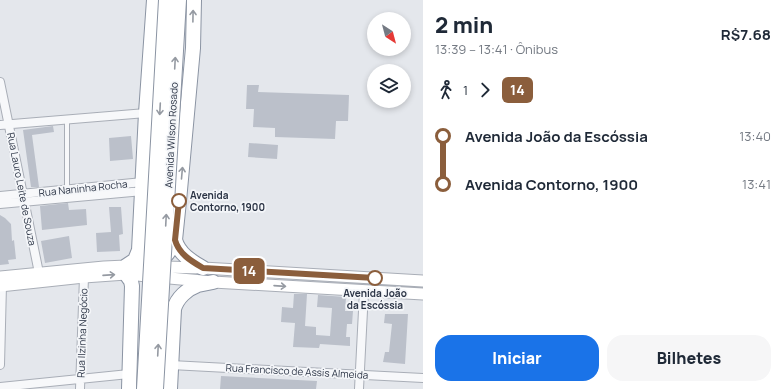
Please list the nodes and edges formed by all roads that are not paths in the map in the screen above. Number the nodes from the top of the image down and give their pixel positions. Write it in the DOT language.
graph roads {
  1 [pos="154,0"];
  2 [pos="166,0"];
  3 [pos="179,0"];
  4 [pos="194,0"];
  5 [pos="0,82"];
  6 [pos="146,113"];
  7 [pos="67,120"];
  8 [pos="4,125"];
  9 [pos="143,187"];
  10 [pos="68,189"];
  11 [pos="0,196"];
  12 [pos="23,198"];
  13 [pos="0,204"];
  14 [pos="175,240"];
  15 [pos="139,250"];
  16 [pos="203,268"];
  17 [pos="126,270"];
  18 [pos="39,273"];
  19 [pos="84,277"];
  20 [pos="348,277"];
  21 [pos="423,281"];
  22 [pos="213,282"];
  23 [pos="1,283"];
  24 [pos="300,287"];
  25 [pos="423,290"];
  26 [pos="364,291"];
  27 [pos="386,292"];
  28 [pos="423,294"];
  29 [pos="131,319"];
  30 [pos="173,323"];
  31 [pos="0,365"];
  32 [pos="171,365"];
  33 [pos="129,374"];
  34 [pos="360,374"];
  35 [pos="423,378"];
  36 [pos="80,379"];
  37 [pos="0,387"];
  38 [pos="80,389"];
  39 [pos="129,389"];
  40 [pos="144,389"];
  41 [pos="156,389"];
  42 [pos="170,389"];
  43 [pos="359,389"];
  1 -- 6 [label="highway"];
  2 -- 40 [label="highway, Avenida Wilson Rosado, one-way, bridge"];
  41 -- 3 [label="highway, Avenida Wilson Rosado, one-way, bridge"];
  14 -- 4 [label="highway, one-way"];
  5 -- 8 [label="street, Rua Lauro Leite de Souza"];
  6 -- 7 [label="street"];
  6 -- 9 [label="highway"];
  7 -- 8 [label="street"];
  7 -- 10 [label="lane"];
  8 -- 12 [label="street, Rua Lauro Leite de Souza"];
  9 -- 10 [label="street, Rua Naninha Rocha"];
  9 -- 12 [label="street, Rua Naninha Rocha"];
  9 -- 15 [label="highway"];
  10 -- 12 [label="street, Rua Naninha Rocha"];
  11 -- 12 [label="street, Rua Naninha Rocha"];
  12 -- 13 [label="street, Rua Naninha Rocha"];
  12 -- 18 [label="street, Rua Lauro Leite de Souza"];
  14 -- 15 [label="highway"];
  14 -- 16 [label="highway"];
  15 -- 17 [label="highway"];
  16 -- 17 [label="main road"];
  16 -- 20 [label="main road"];
  17 -- 18 [label="main road"];
  19 -- 17 [label="main road, one-way"];
  17 -- 22 [label="main road"];
  17 -- 29 [label="highway"];
  18 -- 23 [label="main road"];
  19 -- 23 [label="main road"];
  19 -- 36 [label="street, Rua Ilzinha Negócio"];
  20 -- 21 [label="main road"];
  20 -- 24 [label="main road"];
  22 -- 24 [label="main road, one-way"];
  22 -- 30 [label="highway"];
  23 -- 31 [label="street"];
  24 -- 26 [label="main road"];
  25 -- 27 [label="main road"];
  26 -- 27 [label="main road"];
  26 -- 34 [label="street"];
  27 -- 28 [label="main road"];
  29 -- 30 [label="highway"];
  29 -- 33 [label="highway"];
  30 -- 32 [label="highway"];
  32 -- 34 [label="street, Rua Francisco de Assis Almeida"];
  32 -- 42 [label="highway"];
  33 -- 36 [label="street"];
  33 -- 39 [label="highway"];
  34 -- 35 [label="street, Rua Francisco de Assis Almeida"];
  34 -- 43 [label="street"];
  36 -- 37 [label="street"];
  36 -- 38 [label="street, Rua Ilzinha Negócio"];
}
